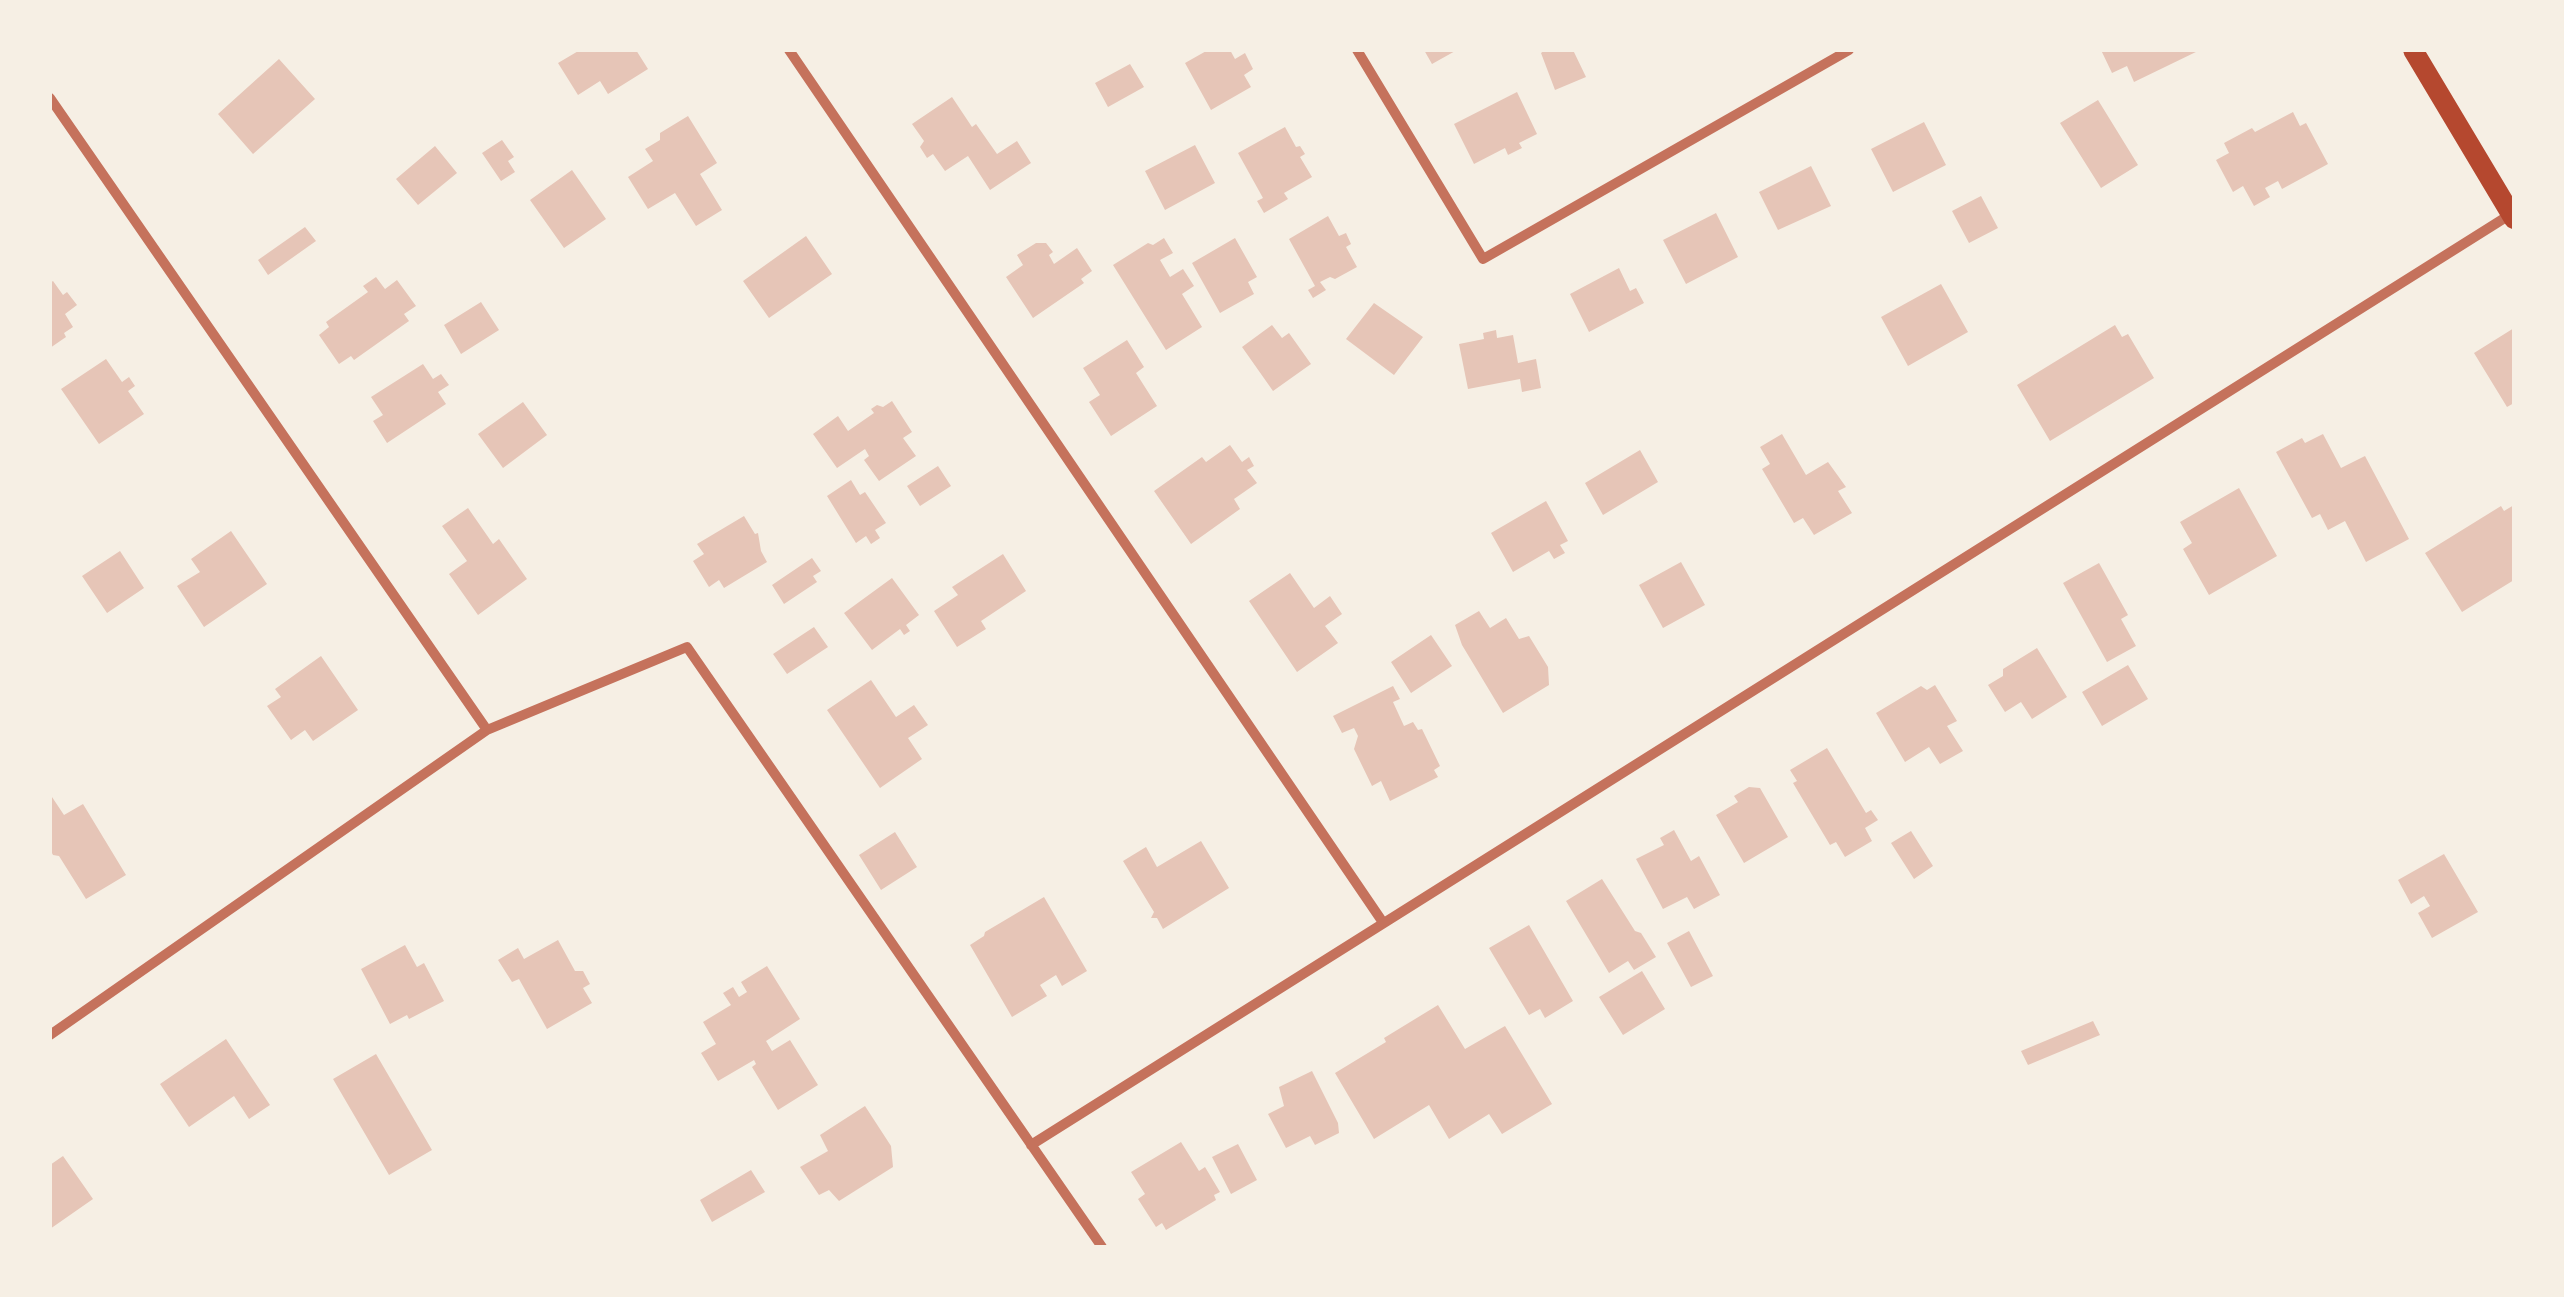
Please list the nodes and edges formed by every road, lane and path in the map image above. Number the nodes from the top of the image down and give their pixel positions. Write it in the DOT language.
graph roads {
  1 [pos="789,50"];
  2 [pos="1358,50"];
  3 [pos="1850,50"];
  4 [pos="2414,50"];
  5 [pos="50,98"];
  6 [pos="2512,216"];
  7 [pos="487,730"];
  8 [pos="1382,921"];
  9 [pos="50,1034"];
  10 [pos="1032,1144"];
  11 [pos="1102,1247"];
  1 -- 8 [label="street"];
  2 -- 3 [label="street"];
  4 -- 6 [label="main road"];
  5 -- 7 [label="street"];
  6 -- 8 [label="street"];
  7 -- 9 [label="street"];
  7 -- 10 [label="street"];
  8 -- 10 [label="street"];
  10 -- 11 [label="street"];
}
